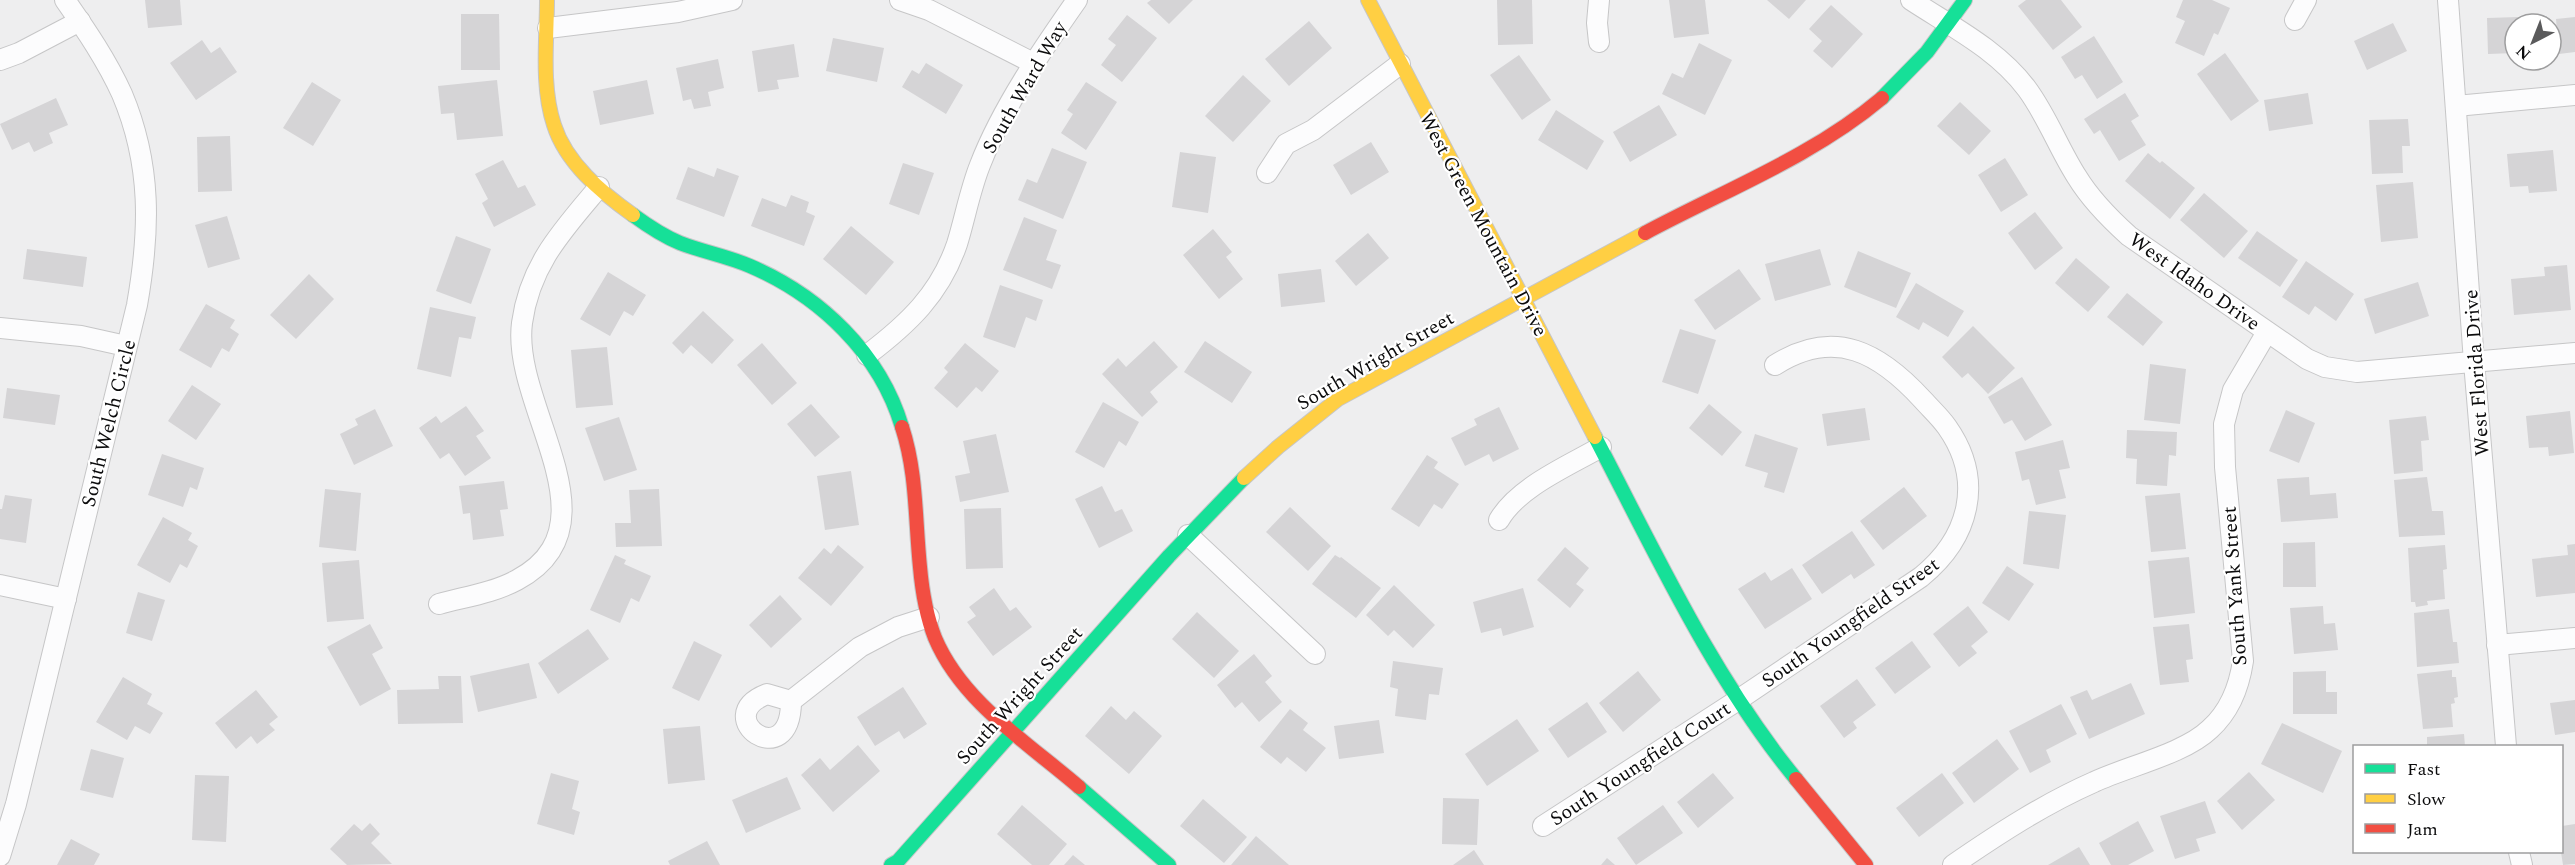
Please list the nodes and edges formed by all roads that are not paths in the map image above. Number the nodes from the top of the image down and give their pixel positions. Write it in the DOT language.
graph roads {
  1 [pos="66,0"];
  2 [pos="547,0"];
  3 [pos="732,0"];
  4 [pos="900,0"];
  5 [pos="1077,0"];
  6 [pos="1368,0"];
  7 [pos="1599,0"];
  8 [pos="1911,0"];
  9 [pos="1965,0"];
  10 [pos="2306,0"];
  11 [pos="2448,0"];
  12 [pos="2295,20"];
  13 [pos="80,21"];
  14 [pos="1948,24"];
  15 [pos="548,28"];
  16 [pos="1599,42"];
  17 [pos="0,60"];
  18 [pos="1035,64"];
  19 [pos="1400,64"];
  20 [pos="2575,95"];
  21 [pos="2456,106"];
  22 [pos="1267,173"];
  23 [pos="599,187"];
  24 [pos="1523,298"];
  25 [pos="0,328"];
  26 [pos="2267,332"];
  27 [pos="126,346"];
  28 [pos="2575,353"];
  29 [pos="867,355"];
  30 [pos="2474,362"];
  31 [pos="1775,365"];
  32 [pos="1601,447"];
  33 [pos="1499,520"];
  34 [pos="1188,535"];
  35 [pos="0,585"];
  36 [pos="66,599"];
  37 [pos="439,604"];
  38 [pos="929,617"];
  39 [pos="2575,638"];
  40 [pos="2497,645"];
  41 [pos="1315,654"];
  42 [pos="1738,700"];
  43 [pos="791,702"];
  44 [pos="1014,730"];
  45 [pos="2506,745"];
  46 [pos="1543,826"];
  47 [pos="0,856"];
  48 [pos="891,865"];
  49 [pos="1169,865"];
  50 [pos="1866,865"];
  51 [pos="1953,865"];
  1 -- 13 [label="street, South Welch Circle"];
  2 -- 15 [label="street"];
  3 -- 15 [label="street"];
  4 -- 18 [label="street"];
  5 -- 18 [label="street, South Ward Way"];
  6 -- 19 [label="street, West Green Mountain Drive"];
  7 -- 16 [label="street"];
  8 -- 14 [label="street, West Idaho Drive"];
  9 -- 14 [label="street, South Wright Street"];
  10 -- 12 [label="street"];
  11 -- 21 [label="street, West Florida Drive"];
  13 -- 17 [label="street"];
  13 -- 27 [label="street, South Welch Circle"];
  14 -- 24 [label="street, South Wright Street"];
  14 -- 26 [label="street, West Idaho Drive"];
  15 -- 23 [label="street"];
  18 -- 29 [label="street, South Ward Way"];
  19 -- 22 [label="street"];
  19 -- 24 [label="street, West Green Mountain Drive"];
  20 -- 21 [label="street"];
  21 -- 30 [label="street, West Florida Drive"];
  23 -- 29 [label="street"];
  23 -- 37 [label="street"];
  24 -- 32 [label="street, West Green Mountain Drive"];
  24 -- 34 [label="street, South Wright Street"];
  25 -- 27 [label="street"];
  26 -- 30 [label="street, West Idaho Drive"];
  26 -- 51 [label="street, South Yank Street"];
  27 -- 36 [label="street, South Welch Circle"];
  28 -- 30 [label="street, West Idaho Drive"];
  29 -- 38 [label="street"];
  30 -- 40 [label="street, West Florida Drive"];
  31 -- 42 [label="street, South Youngfield Street"];
  32 -- 33 [label="street"];
  32 -- 42 [label="street, West Green Mountain Drive"];
  34 -- 41 [label="street"];
  34 -- 44 [label="street, South Wright Street"];
  35 -- 36 [label="street"];
  36 -- 47 [label="street, South Welch Circle"];
  38 -- 43 [label="street"];
  38 -- 44 [label="street"];
  39 -- 40 [label="street"];
  40 -- 45 [label="street, West Florida Drive"];
  42 -- 46 [label="street, South Youngfield Court"];
  42 -- 50 [label="street, West Green Mountain Drive"];
  44 -- 48 [label="street, South Wright Street"];
  44 -- 49 [label="street"];
}
